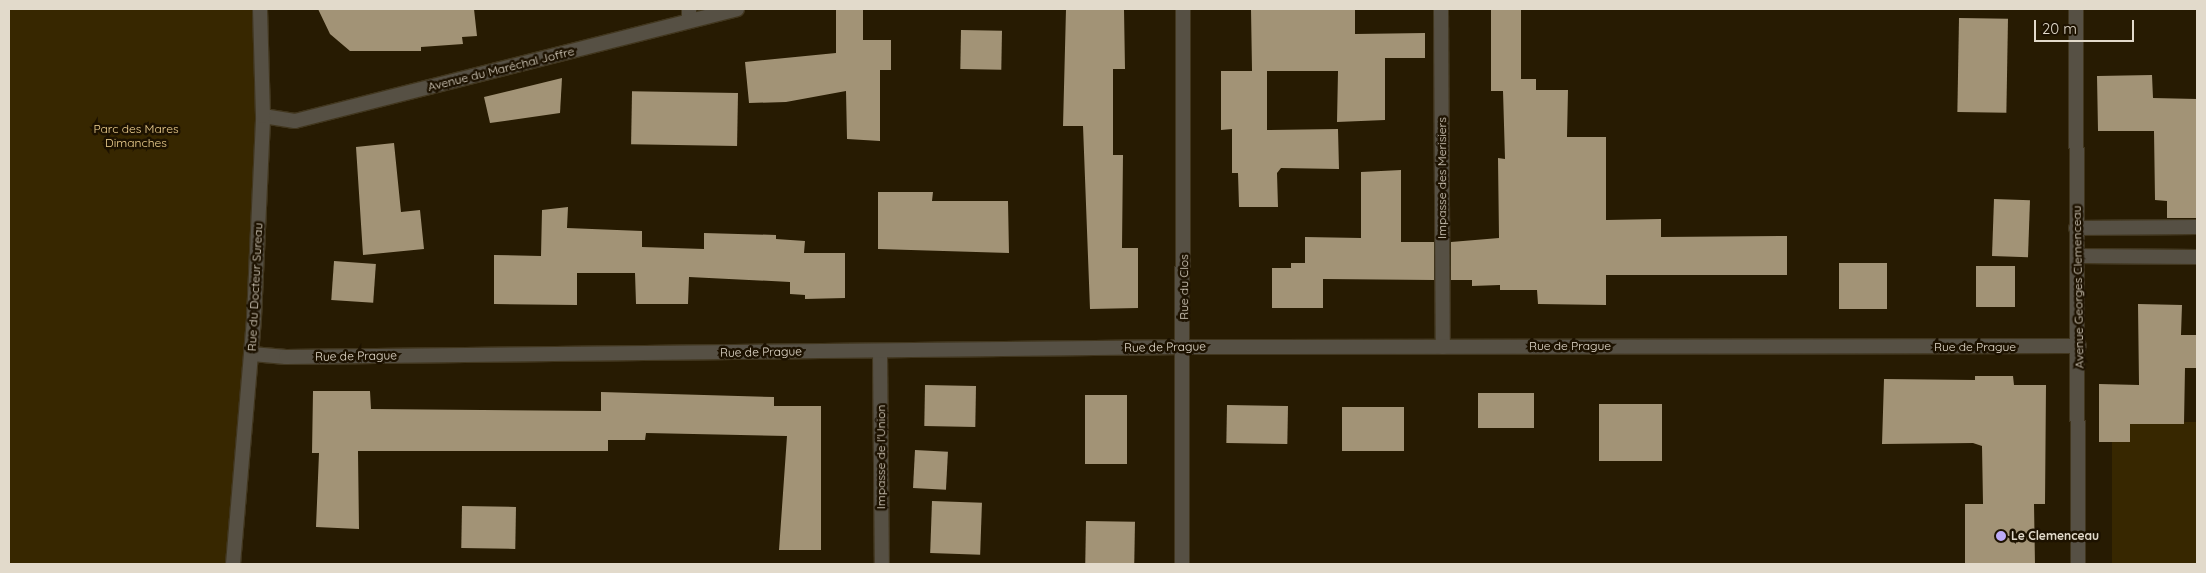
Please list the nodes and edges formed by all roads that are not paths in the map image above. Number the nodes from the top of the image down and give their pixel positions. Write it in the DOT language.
graph roads {
  1 [pos="260,9"];
  2 [pos="738,9"];
  3 [pos="1183,9"];
  4 [pos="1441,9"];
  5 [pos="2076,9"];
  6 [pos="689,15"];
  7 [pos="263,116"];
  8 [pos="2076,228"];
  9 [pos="2197,228"];
  10 [pos="2078,256"];
  11 [pos="2197,257"];
  12 [pos="1443,346"];
  13 [pos="2079,346"];
  14 [pos="1185,347"];
  15 [pos="880,350"];
  16 [pos="252,354"];
  17 [pos="233,564"];
  18 [pos="882,564"];
  19 [pos="1182,564"];
  20 [pos="2078,564"];
  1 -- 7 [label="street, Rue du Docteur Sureau"];
  2 -- 6 [label="street, Avenue du Maréchal Joffre"];
  3 -- 14 [label="street, Rue du Clos"];
  4 -- 12 [label="street, Impasse des Merisiers"];
  5 -- 8 [label="street, Avenue Georges Clemenceau"];
  6 -- 7 [label="street, Avenue du Maréchal Joffre"];
  7 -- 16 [label="street, Rue du Docteur Sureau"];
  8 -- 9 [label="street"];
  8 -- 10 [label="street, Avenue Georges Clemenceau"];
  10 -- 11 [label="street"];
  10 -- 13 [label="street, Avenue Georges Clemenceau"];
  12 -- 13 [label="street, Rue de Prague"];
  12 -- 14 [label="street, Rue de Prague"];
  13 -- 20 [label="street, Avenue Georges Clemenceau"];
  14 -- 15 [label="street, Rue de Prague"];
  14 -- 19 [label="street, Rue du Clos"];
  15 -- 16 [label="street, Rue de Prague"];
  15 -- 18 [label="street, Impasse de l'Union"];
  16 -- 17 [label="street, Rue du Docteur Sureau"];
}
